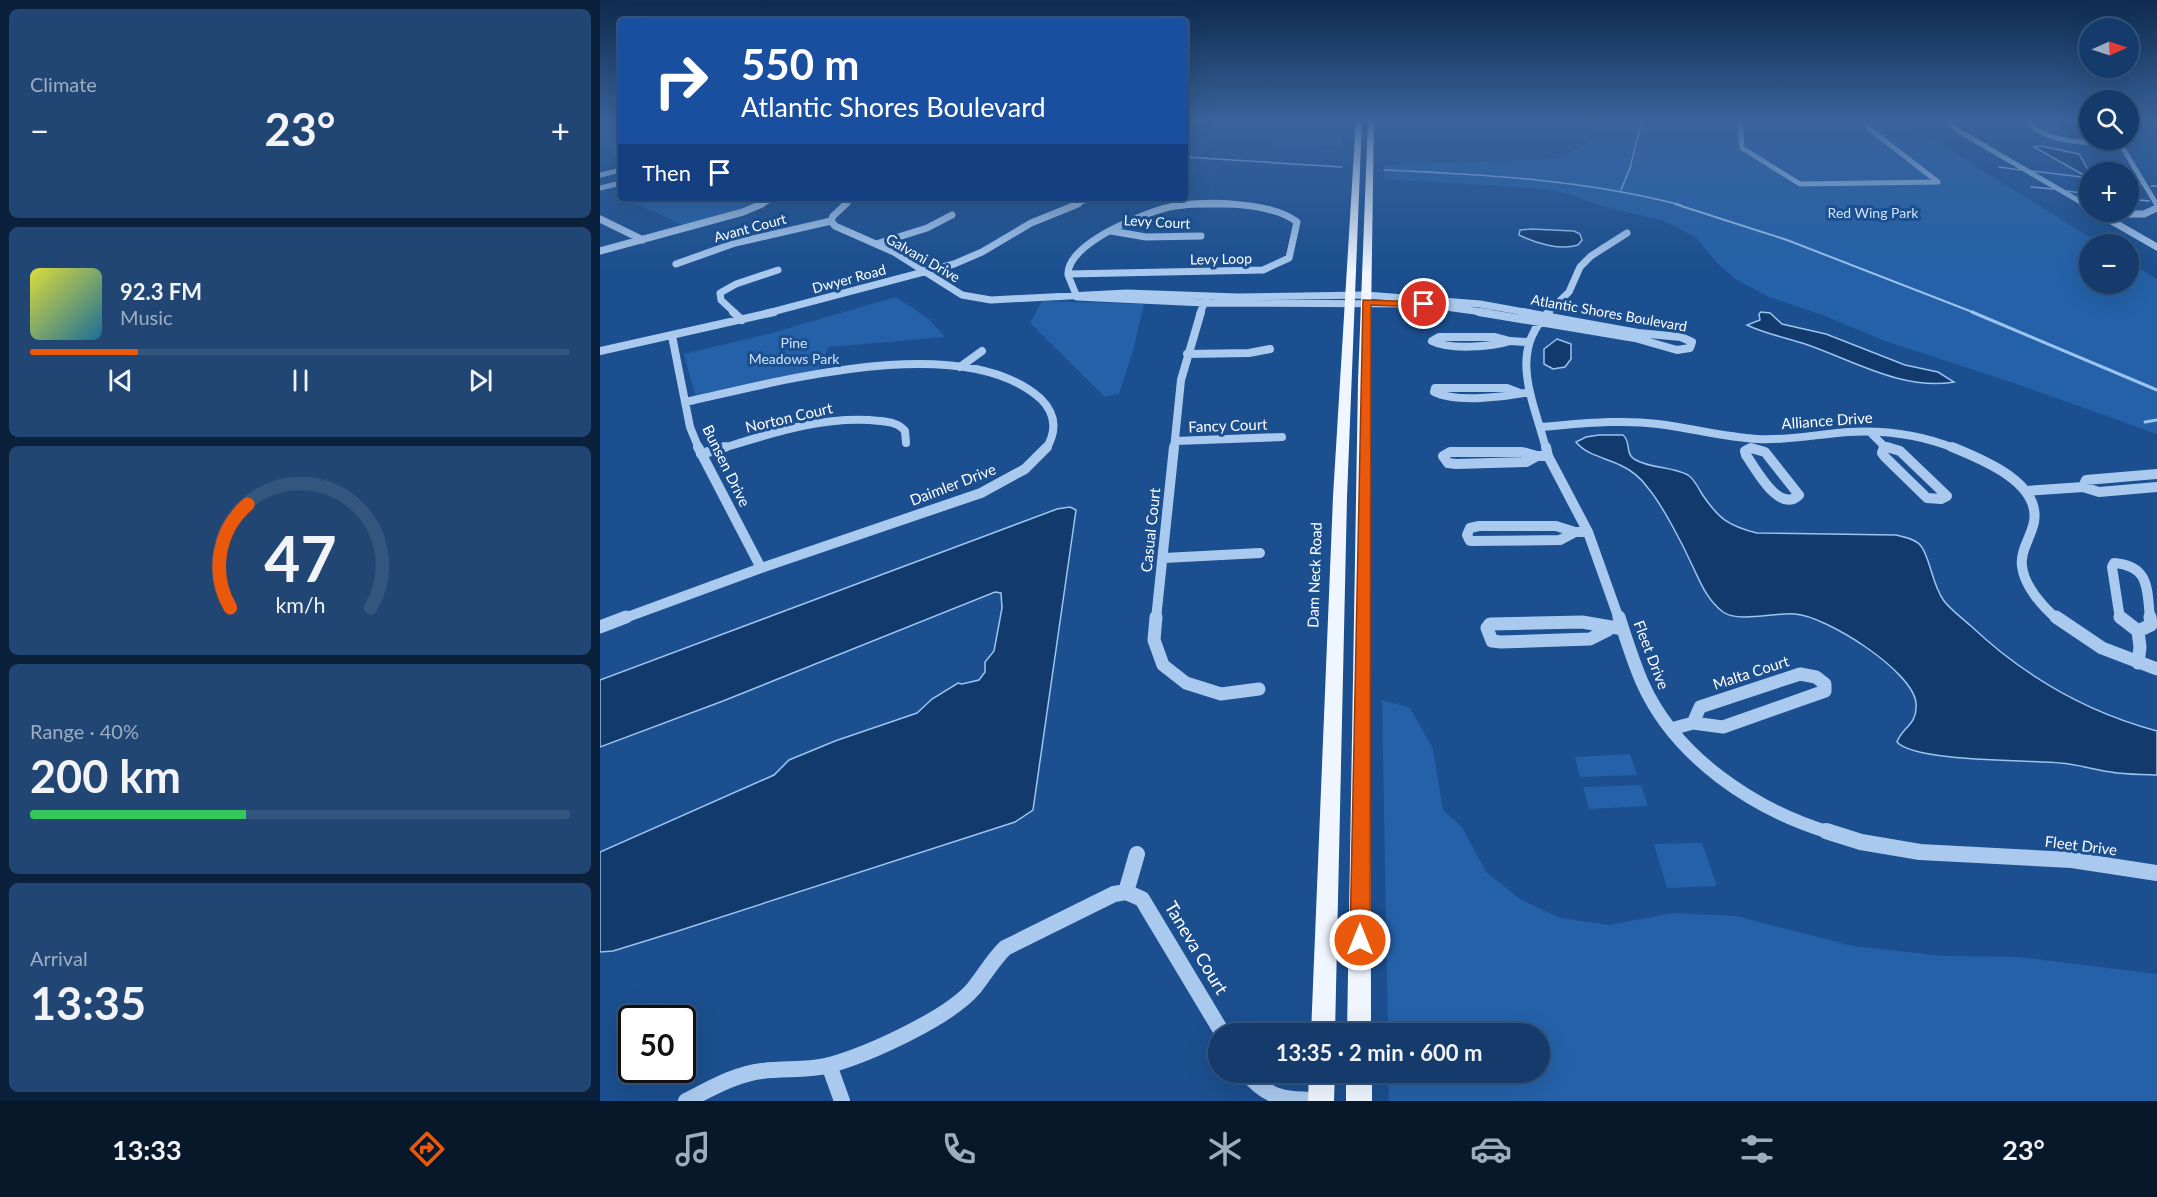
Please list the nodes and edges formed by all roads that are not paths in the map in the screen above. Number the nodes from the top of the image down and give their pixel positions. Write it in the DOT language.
graph roads {
  1 [pos="1359,170"];
  2 [pos="1367,170"];
  3 [pos="1778,170"];
  4 [pos="1923,170"];
  5 [pos="2026,170"];
  6 [pos="2135,170"];
  7 [pos="618,171"];
  8 [pos="600,175"];
  9 [pos="618,184"];
  10 [pos="600,188"];
  11 [pos="769,201"];
  12 [pos="850,201"];
  13 [pos="1085,201"];
  14 [pos="2079,202"];
  15 [pos="2157,207"];
  16 [pos="2139,214"];
  17 [pos="952,215"];
  18 [pos="600,219"];
  19 [pos="831,222"];
  20 [pos="2114,222"];
  21 [pos="1111,231"];
  22 [pos="1628,233"];
  23 [pos="1201,236"];
  24 [pos="643,240"];
  25 [pos="876,244"];
  26 [pos="2157,247"];
  27 [pos="600,251"];
  28 [pos="676,264"];
  29 [pos="778,270"];
  30 [pos="926,272"];
  31 [pos="1068,274"];
  32 [pos="1077,297"];
  33 [pos="1206,299"];
  34 [pos="1358,299"];
  35 [pos="1541,318"];
  36 [pos="742,320"];
  37 [pos="672,336"];
  38 [pos="1510,341"];
  39 [pos="1528,342"];
  40 [pos="1269,350"];
  41 [pos="600,351"];
  42 [pos="982,351"];
  43 [pos="1186,354"];
  44 [pos="960,367"];
  45 [pos="1525,392"];
  46 [pos="686,402"];
  47 [pos="1540,427"];
  48 [pos="1871,433"];
  49 [pos="1282,437"];
  50 [pos="1175,441"];
  51 [pos="906,443"];
  52 [pos="1748,443"];
  53 [pos="1884,446"];
  54 [pos="701,454"];
  55 [pos="1543,456"];
  56 [pos="2157,474"];
  57 [pos="2083,487"];
  58 [pos="2157,487"];
  59 [pos="2026,491"];
  60 [pos="1575,532"];
  61 [pos="1588,532"];
  62 [pos="1260,553"];
  63 [pos="1164,558"];
  64 [pos="761,568"];
  65 [pos="600,627"];
  66 [pos="1615,629"];
  67 [pos="2138,631"];
  68 [pos="2138,663"];
  69 [pos="2157,669"];
  70 [pos="1259,689"];
  71 [pos="1693,723"];
  72 [pos="1671,729"];
  73 [pos="1137,854"];
  74 [pos="2157,873"];
  75 [pos="1126,892"];
  76 [pos="1216,1023"];
  77 [pos="1323,1023"];
  78 [pos="1359,1023"];
  79 [pos="830,1065"];
  80 [pos="1253,1083"];
  81 [pos="1322,1083"];
  82 [pos="1359,1083"];
  83 [pos="1321,1100"];
  84 [pos="686,1101"];
  85 [pos="842,1101"];
  86 [pos="1359,1101"];
  1 -- 34 [label="main road, Dam Neck Road"];
  2 -- 34 [label="main road, Dam Neck Road"];
  3 -- 4 [label="street"];
  5 -- 14 [label="street"];
  6 -- 15 [label="street"];
  7 -- 8 [label="street"];
  9 -- 10 [label="street"];
  11 -- 24 [label="street"];
  12 -- 19 [label="street"];
  13 -- 30 [label="street, Dwyer Road"];
  15 -- 16 [label="street"];
  17 -- 25 [label="street"];
  18 -- 24 [label="street"];
  19 -- 25 [label="street, Galvani Drive"];
  19 -- 28 [label="street, Avant Court"];
  20 -- 26 [label="street"];
  21 -- 23 [label="street, Levy Court"];
  21 -- 31 [label="street, Levy Loop"];
  21 -- 31 [label="street, Levy Loop"];
  22 -- 35 [label="street, Fleet Drive"];
  24 -- 27 [label="street"];
  25 -- 30 [label="street, Galvani Drive"];
  29 -- 36 [label="street"];
  30 -- 32 [label="street, Galvani Drive"];
  30 -- 36 [label="street, Dwyer Road"];
  31 -- 32 [label="street"];
  32 -- 33 [label="street, Galvani Drive"];
  33 -- 34 [label="street, Galvani Drive"];
  33 -- 43 [label="street, Casual Court"];
  34 -- 35 [label="street, Atlantic Shores Boulevard"];
  34 -- 77 [label="main road, Dam Neck Road"];
  34 -- 78 [label="main road, Dam Neck Road"];
  35 -- 35 [label="street, Atlantic Shores Boulevard"];
  35 -- 39 [label="street, Fleet Drive"];
  36 -- 37 [label="street, Dwyer Road"];
  37 -- 41 [label="street, Dwyer Road"];
  37 -- 46 [label="street, Bunsen Drive"];
  38 -- 38 [label="street"];
  38 -- 39 [label="street"];
  39 -- 45 [label="street, Fleet Drive"];
  40 -- 43 [label="street"];
  42 -- 44 [label="street"];
  43 -- 50 [label="street, Casual Court"];
  44 -- 46 [label="street, Daimler Drive"];
  44 -- 64 [label="street, Daimler Drive"];
  45 -- 45 [label="street"];
  45 -- 47 [label="street, Fleet Drive"];
  46 -- 54 [label="street, Bunsen Drive"];
  47 -- 52 [label="street, Alliance Drive"];
  47 -- 55 [label="street, Fleet Drive"];
  48 -- 52 [label="street, Alliance Drive"];
  48 -- 53 [label="street"];
  48 -- 59 [label="street, Alliance Drive"];
  49 -- 50 [label="street, Fancy Court"];
  50 -- 63 [label="street, Casual Court"];
  51 -- 54 [label="street, Norton Court"];
  52 -- 52 [label="street"];
  53 -- 53 [label="street"];
  54 -- 64 [label="street, Bunsen Drive"];
  55 -- 55 [label="street"];
  55 -- 61 [label="street, Fleet Drive"];
  56 -- 57 [label="street"];
  57 -- 58 [label="street"];
  57 -- 59 [label="street"];
  59 -- 68 [label="street"];
  60 -- 60 [label="street"];
  60 -- 61 [label="street"];
  61 -- 66 [label="street, Fleet Drive"];
  62 -- 63 [label="street"];
  63 -- 70 [label="street, Casual Court"];
  64 -- 65 [label="street, Daimler Drive"];
  66 -- 66 [label="street"];
  66 -- 72 [label="street, Fleet Drive"];
  67 -- 67 [label="street"];
  67 -- 68 [label="street"];
  68 -- 69 [label="street"];
  71 -- 71 [label="street, Malta Court"];
  71 -- 72 [label="street, Malta Court"];
  72 -- 74 [label="street, Fleet Drive"];
  73 -- 75 [label="street"];
  75 -- 76 [label="street, Taneva Court"];
  75 -- 79 [label="street"];
  79 -- 84 [label="street"];
  79 -- 85 [label="street"];
  80 -- 83 [label="street"];
  81 -- 83 [label="main road"];
  82 -- 86 [label="main road"];
}
